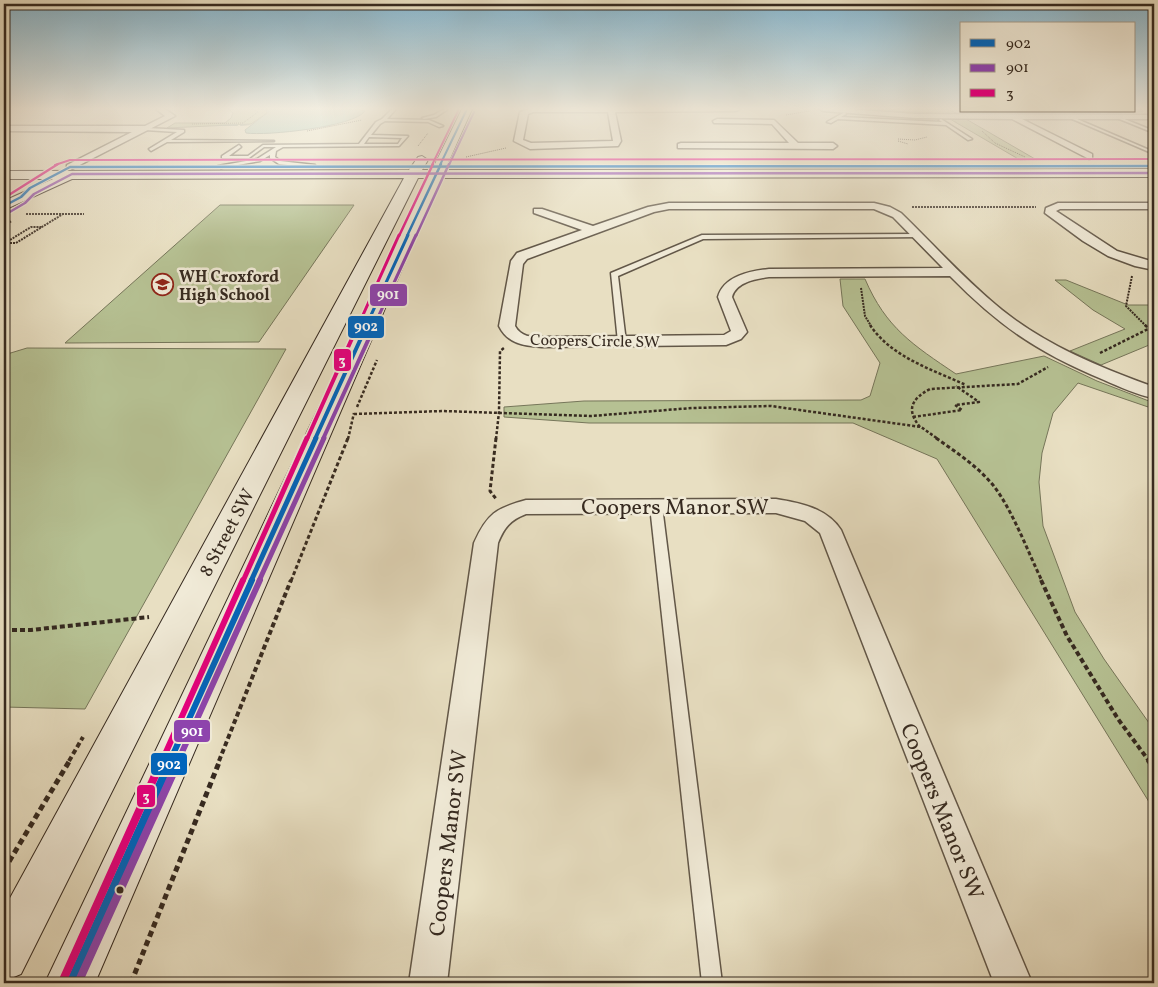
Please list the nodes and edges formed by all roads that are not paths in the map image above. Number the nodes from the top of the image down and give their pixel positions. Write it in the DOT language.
graph roads {
  1 [pos="97,155"];
  2 [pos="108,155"];
  3 [pos="111,155"];
  4 [pos="227,155"];
  5 [pos="251,155"];
  6 [pos="268,155"];
  7 [pos="273,155"];
  8 [pos="430,155"];
  9 [pos="446,155"];
  10 [pos="449,155"];
  11 [pos="1154,156"];
  12 [pos="4,166"];
  13 [pos="87,166"];
  14 [pos="177,166"];
  15 [pos="221,166"];
  16 [pos="313,166"];
  17 [pos="489,170"];
  18 [pos="71,171"];
  19 [pos="424,173"];
  20 [pos="55,174"];
  21 [pos="1154,174"];
  22 [pos="4,175"];
  23 [pos="4,179"];
  24 [pos="25,193"];
  25 [pos="4,206"];
  26 [pos="1154,206"];
  27 [pos="538,211"];
  28 [pos="593,230"];
  29 [pos="918,236"];
  30 [pos="1154,266"];
  31 [pos="954,272"];
  32 [pos="622,342"];
  33 [pos="1154,393"];
  34 [pos="656,506"];
  35 [pos="4,957"];
  36 [pos="70,983"];
  37 [pos="428,983"];
  38 [pos="712,983"];
  39 [pos="1013,983"];
  1 -- 18 [label="street"];
  2 -- 13 [label="street"];
  3 -- 14 [label="main road"];
  4 -- 5 [label="lane"];
  6 -- 15 [label="lane"];
  7 -- 16 [label="lane"];
  8 -- 19 [label="main road, 8 Street SW"];
  9 -- 19 [label="main road, 8 Street SW"];
  10 -- 17 [label="main road"];
  11 -- 17 [label="main road"];
  12 -- 18 [label="main road"];
  13 -- 14 [label="main road"];
  13 -- 18 [label="main road"];
  14 -- 15 [label="main road"];
  15 -- 16 [label="main road"];
  16 -- 19 [label="main road"];
  17 -- 19 [label="main road"];
  17 -- 19 [label="main road"];
  17 -- 21 [label="main road"];
  18 -- 19 [label="main road"];
  18 -- 20 [label="main road"];
  18 -- 24 [label="main road"];
  19 -- 35 [label="main road, 8 Street SW"];
  19 -- 36 [label="main road, 8 Street SW"];
  20 -- 22 [label="main road"];
  20 -- 24 [label="main road"];
  23 -- 24 [label="main road"];
  24 -- 25 [label="main road"];
  26 -- 30 [label="street"];
  27 -- 28 [label="street"];
  28 -- 29 [label="street, Coopers Circle SW"];
  28 -- 32 [label="street, Coopers Circle SW"];
  29 -- 31 [label="street, Coopers Circle SW"];
  29 -- 32 [label="lane"];
  31 -- 32 [label="street, Coopers Circle SW"];
  31 -- 33 [label="street, Coopers Circle SW"];
  34 -- 37 [label="street, Coopers Manor SW"];
  34 -- 38 [label="lane"];
  34 -- 39 [label="street, Coopers Manor SW"];
}
